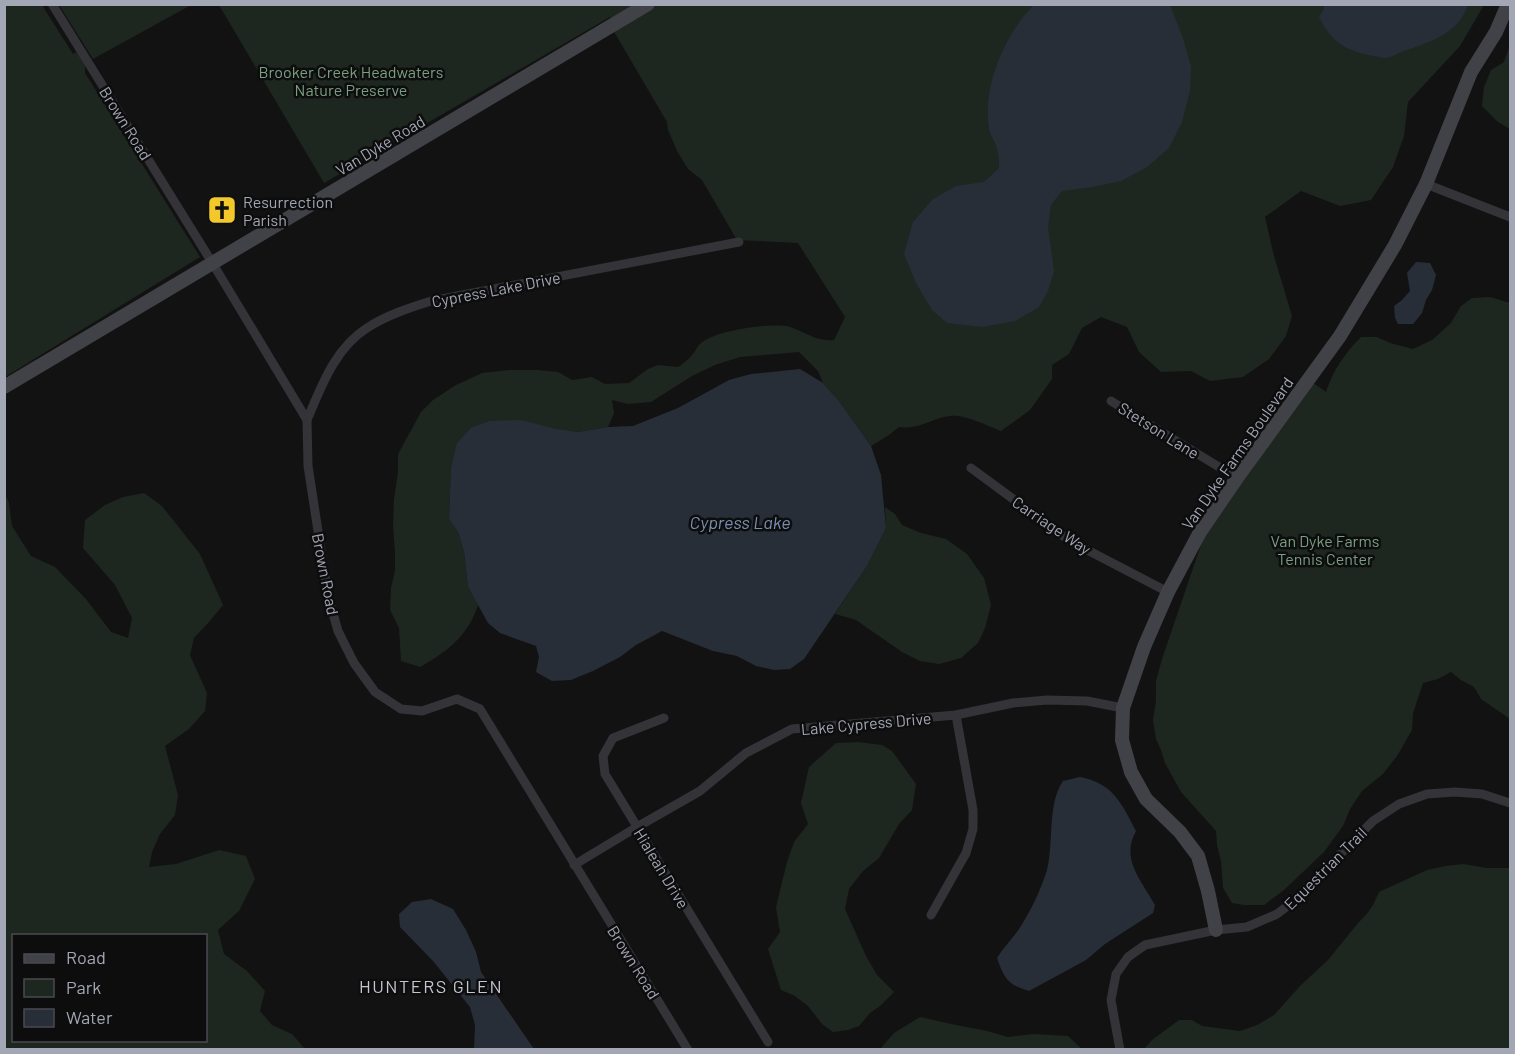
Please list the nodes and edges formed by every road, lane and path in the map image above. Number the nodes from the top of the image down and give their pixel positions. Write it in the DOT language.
graph roads {
  1 [pos="52,4"];
  2 [pos="648,4"];
  3 [pos="1508,4"];
  4 [pos="1426,184"];
  5 [pos="1510,217"];
  6 [pos="739,242"];
  7 [pos="213,264"];
  8 [pos="4,387"];
  9 [pos="1111,401"];
  10 [pos="307,420"];
  11 [pos="972,468"];
  12 [pos="1237,478"];
  13 [pos="1168,592"];
  14 [pos="1124,708"];
  15 [pos="956,715"];
  16 [pos="664,718"];
  17 [pos="1510,803"];
  18 [pos="637,827"];
  19 [pos="574,865"];
  20 [pos="931,915"];
  21 [pos="1216,930"];
  22 [pos="768,1042"];
  23 [pos="688,1050"];
  24 [pos="1120,1050"];
  1 -- 7 [label="street, Brown Road"];
  2 -- 7 [label="street, Van Dyke Road"];
  3 -- 4 [label="street, Van Dyke Farms Boulevard"];
  4 -- 5 [label="street"];
  4 -- 12 [label="street, Van Dyke Farms Boulevard"];
  6 -- 10 [label="street, Cypress Lake Drive"];
  7 -- 8 [label="street, Van Dyke Road"];
  7 -- 10 [label="street, Brown Road"];
  9 -- 12 [label="street, Stetson Lane"];
  10 -- 19 [label="street, Brown Road"];
  11 -- 13 [label="street, Carriage Way"];
  12 -- 13 [label="street, Van Dyke Farms Boulevard"];
  13 -- 14 [label="street, Van Dyke Farms Boulevard"];
  14 -- 15 [label="street, Lake Cypress Drive"];
  14 -- 21 [label="street, Van Dyke Farms Boulevard"];
  15 -- 18 [label="street, Lake Cypress Drive"];
  15 -- 20 [label="street"];
  16 -- 18 [label="street, Hialeah Drive"];
  17 -- 21 [label="street, Equestrian Trail"];
  18 -- 19 [label="street, Lake Cypress Drive"];
  18 -- 22 [label="street, Hialeah Drive"];
  19 -- 23 [label="street, Brown Road"];
  21 -- 24 [label="street, Equestrian Trail"];
}
